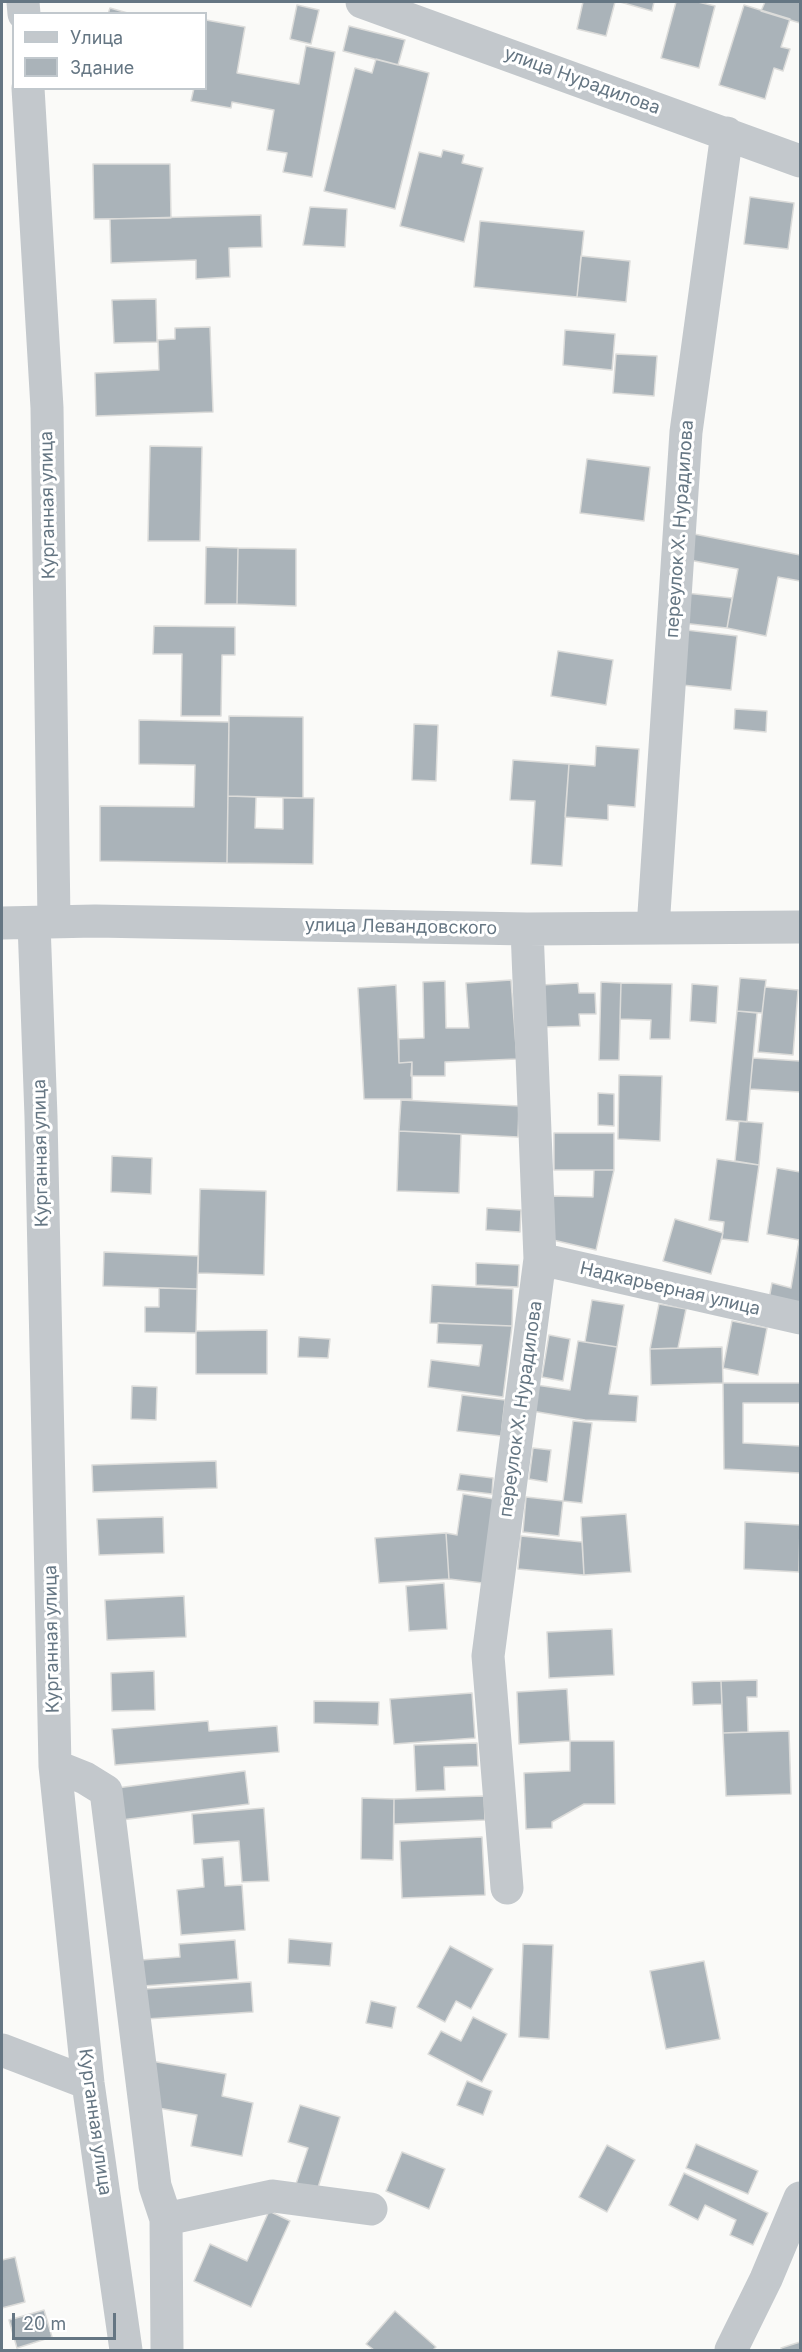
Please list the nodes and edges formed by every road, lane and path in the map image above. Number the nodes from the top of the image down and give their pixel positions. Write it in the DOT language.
graph roads {
  1 [pos="362,2"];
  2 [pos="28,90"];
  3 [pos="727,133"];
  4 [pos="801,161"];
  5 [pos="44,922"];
  6 [pos="2,923"];
  7 [pos="801,927"];
  8 [pos="653,928"];
  9 [pos="527,929"];
  10 [pos="540,1259"];
  11 [pos="801,1318"];
  12 [pos="55,1766"];
  13 [pos="507,1888"];
  14 [pos="2,2050"];
  15 [pos="88,2083"];
  16 [pos="801,2198"];
  17 [pos="371,2209"];
  18 [pos="166,2219"];
  19 [pos="126,2350"];
  20 [pos="167,2350"];
  21 [pos="731,2350"];
  1 -- 3 [label="street, улица Нурадилова"];
  2 -- 5 [label="street, Курганная улица"];
  3 -- 4 [label="street, улица Нурадилова"];
  3 -- 8 [label="street, переулок Х. Нурадилова"];
  5 -- 6 [label="street, улица Левандовского"];
  5 -- 9 [label="street, улица Левандовского"];
  5 -- 12 [label="street, Курганная улица"];
  7 -- 8 [label="street, улица Левандовского"];
  8 -- 9 [label="street, улица Левандовского"];
  9 -- 10 [label="street, переулок Х. Нурадилова"];
  10 -- 11 [label="street, Надкарьерная улица"];
  10 -- 13 [label="street, переулок Х. Нурадилова"];
  12 -- 15 [label="street, Курганная улица"];
  12 -- 18 [label="street"];
  14 -- 15 [label="street"];
  15 -- 19 [label="street, Курганная улица"];
  16 -- 21 [label="street"];
  17 -- 18 [label="street"];
  18 -- 20 [label="street"];
}
